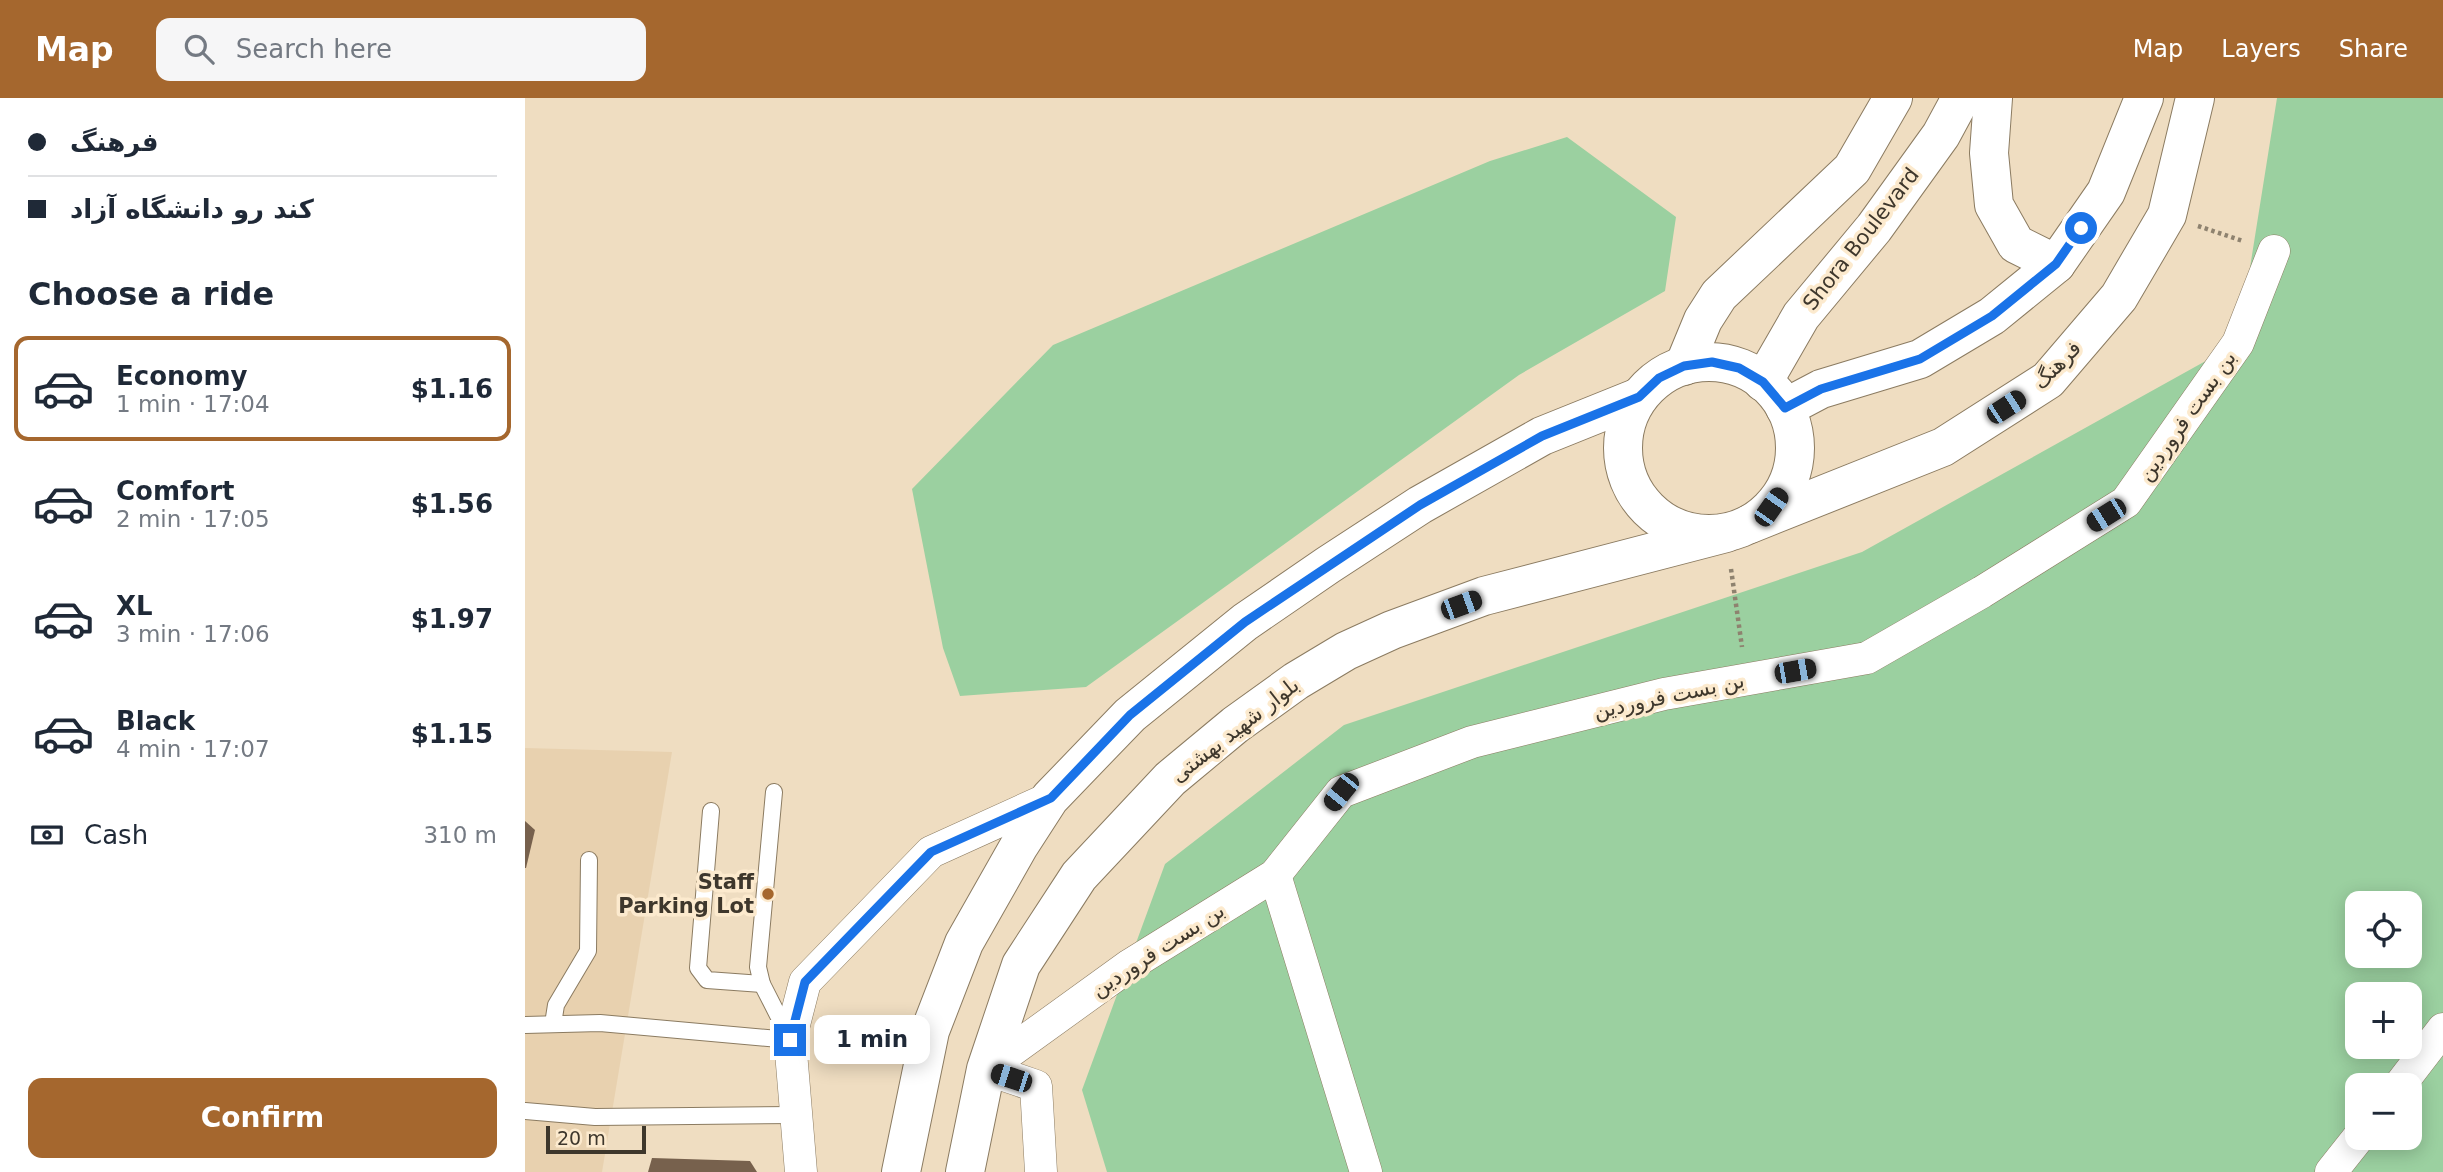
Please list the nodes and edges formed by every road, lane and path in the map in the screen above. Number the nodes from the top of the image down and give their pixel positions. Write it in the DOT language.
graph roads {
  1 [pos="1893,98"];
  2 [pos="1961,98"];
  3 [pos="1993,98"];
  4 [pos="2144,98"];
  5 [pos="2195,98"];
  6 [pos="2167,215"];
  7 [pos="2274,251"];
  8 [pos="2056,264"];
  9 [pos="1684,366"];
  10 [pos="1774,395"];
  11 [pos="1639,397"];
  12 [pos="1738,528"];
  13 [pos="1746,679"];
  14 [pos="773,792"];
  15 [pos="1051,798"];
  16 [pos="711,811"];
  17 [pos="589,860"];
  18 [pos="1275,875"];
  19 [pos="762,984"];
  20 [pos="553,1024"];
  21 [pos="525,1025"];
  22 [pos="2443,1029"];
  23 [pos="790,1040"];
  24 [pos="986,1069"];
  25 [pos="2409,1073"];
  26 [pos="525,1111"];
  27 [pos="796,1115"];
  28 [pos="2348,1150"];
  29 [pos="801,1172"];
  30 [pos="901,1172"];
  31 [pos="965,1172"];
  32 [pos="1041,1172"];
  33 [pos="1366,1172"];
  34 [pos="2331,1172"];
  1 -- 9 [label="main road"];
  2 -- 10 [label="main road, Shora Boulevard"];
  3 -- 8 [label="main road"];
  4 -- 8 [label="main road"];
  5 -- 6 [label="main road, فرهنگ"];
  6 -- 7 [label="path"];
  6 -- 12 [label="main road, فرهنگ"];
  7 -- 13 [label="street, بن بست فروردین"];
  8 -- 10 [label="main road"];
  9 -- 10 [label="main road"];
  9 -- 11 [label="main road"];
  10 -- 12 [label="main road"];
  11 -- 12 [label="main road"];
  11 -- 15 [label="main road"];
  12 -- 13 [label="path"];
  12 -- 24 [label="main road, بلوار شهید بهشتی"];
  13 -- 18 [label="street, بن بست فروردین"];
  14 -- 19 [label="lane"];
  15 -- 23 [label="street"];
  15 -- 30 [label="main road"];
  16 -- 19 [label="lane"];
  17 -- 20 [label="lane"];
  18 -- 24 [label="street, بن بست فروردین"];
  18 -- 33 [label="street"];
  19 -- 23 [label="lane"];
  20 -- 21 [label="lane"];
  20 -- 23 [label="lane"];
  22 -- 25 [label="street"];
  23 -- 27 [label="street"];
  24 -- 31 [label="main road, بلوار شهید بهشتی"];
  24 -- 32 [label="street"];
  26 -- 27 [label="lane"];
  27 -- 29 [label="street"];
  28 -- 34 [label="street"];
}
